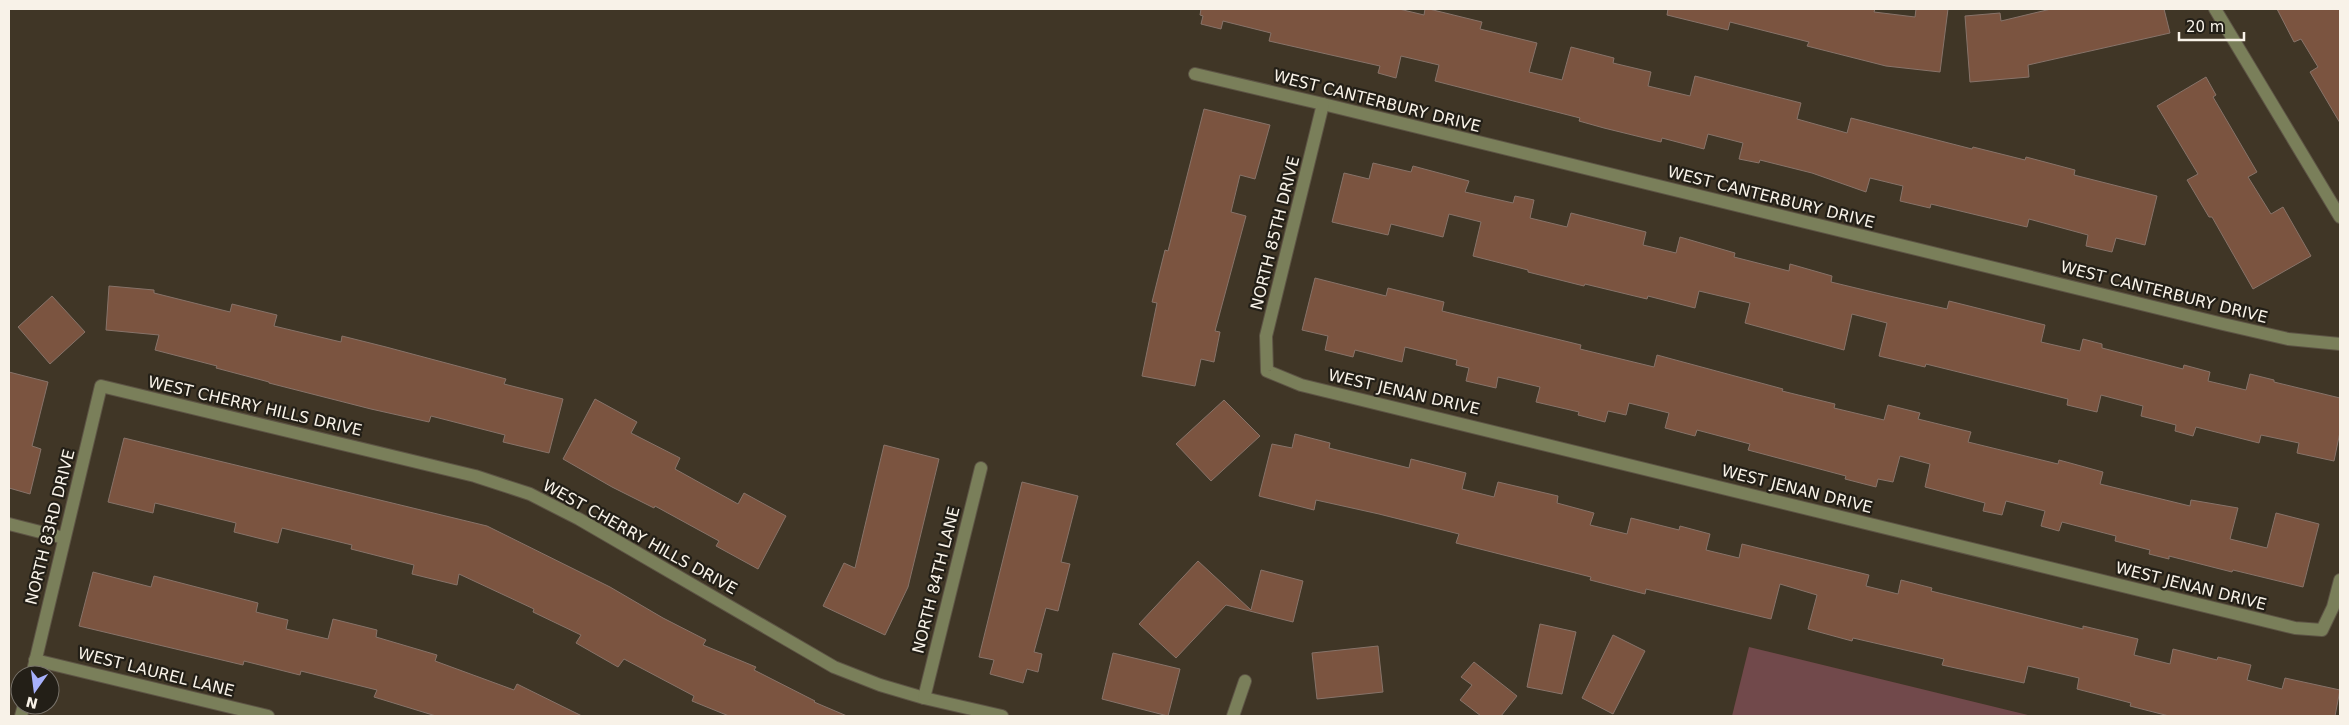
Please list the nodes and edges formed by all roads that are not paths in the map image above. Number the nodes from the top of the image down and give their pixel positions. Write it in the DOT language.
graph roads {
  1 [pos="2215,9"];
  2 [pos="1195,74"];
  3 [pos="1323,104"];
  4 [pos="2340,217"];
  5 [pos="2340,344"];
  6 [pos="1267,371"];
  7 [pos="101,386"];
  8 [pos="981,468"];
  9 [pos="9,524"];
  10 [pos="64,538"];
  11 [pos="2340,580"];
  12 [pos="35,660"];
  13 [pos="34,665"];
  14 [pos="1246,681"];
  15 [pos="924,698"];
  16 [pos="268,716"];
  17 [pos="1002,716"];
  18 [pos="1233,716"];
  1 -- 4 [label="street"];
  2 -- 3 [label="street, WEST CANTERBURY DRIVE"];
  3 -- 5 [label="street, WEST CANTERBURY DRIVE"];
  3 -- 6 [label="street, NORTH 85TH DRIVE"];
  6 -- 11 [label="street, WEST JENAN DRIVE"];
  7 -- 10 [label="street, NORTH 83RD DRIVE"];
  7 -- 15 [label="street, WEST CHERRY HILLS DRIVE"];
  8 -- 15 [label="street, NORTH 84TH LANE"];
  9 -- 10 [label="street"];
  10 -- 12 [label="street, NORTH 83RD DRIVE"];
  12 -- 13 [label="street, NORTH 83RD DRIVE"];
  12 -- 16 [label="street, WEST LAUREL LANE"];
  14 -- 18 [label="street"];
  15 -- 17 [label="street, WEST CHERRY HILLS DRIVE"];
}
